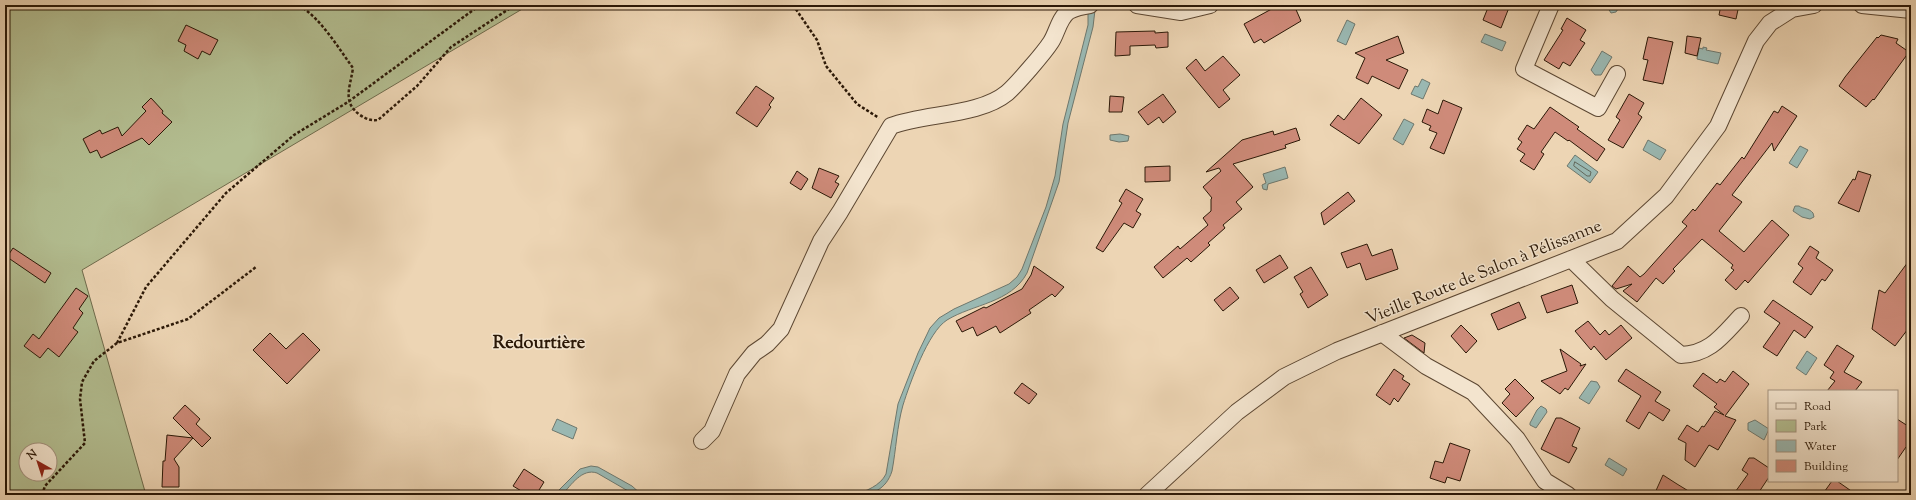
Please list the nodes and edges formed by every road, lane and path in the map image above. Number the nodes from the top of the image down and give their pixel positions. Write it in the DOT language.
graph roads {
  1 [pos="298,5"];
  2 [pos="480,5"];
  3 [pos="515,5"];
  4 [pos="793,5"];
  5 [pos="1137,5"];
  6 [pos="1210,5"];
  7 [pos="1551,5"];
  8 [pos="1814,5"];
  9 [pos="1862,5"];
  10 [pos="1086,6"];
  11 [pos="1911,10"];
  12 [pos="1617,74"];
  13 [pos="348,102"];
  14 [pos="891,126"];
  15 [pos="1571,259"];
  16 [pos="256,267"];
  17 [pos="1741,316"];
  18 [pos="1382,333"];
  19 [pos="117,343"];
  20 [pos="702,442"];
  21 [pos="42,495"];
  22 [pos="1147,495"];
  23 [pos="1568,495"];
  1 -- 13 [label="path"];
  2 -- 13 [label="path"];
  3 -- 13 [label="path"];
  4 -- 14 [label="path"];
  5 -- 6 [label="street"];
  7 -- 12 [label="street"];
  8 -- 15 [label="street, Vieille Route de Salon à Pélissanne"];
  9 -- 11 [label="street"];
  10 -- 14 [label="street"];
  13 -- 19 [label="path"];
  14 -- 20 [label="street"];
  15 -- 17 [label="street"];
  15 -- 18 [label="street, Vieille Route de Salon à Pélissanne"];
  16 -- 19 [label="path"];
  18 -- 22 [label="street, Vieille Route de Salon à Pélissanne"];
  18 -- 23 [label="street"];
  19 -- 21 [label="path"];
}
